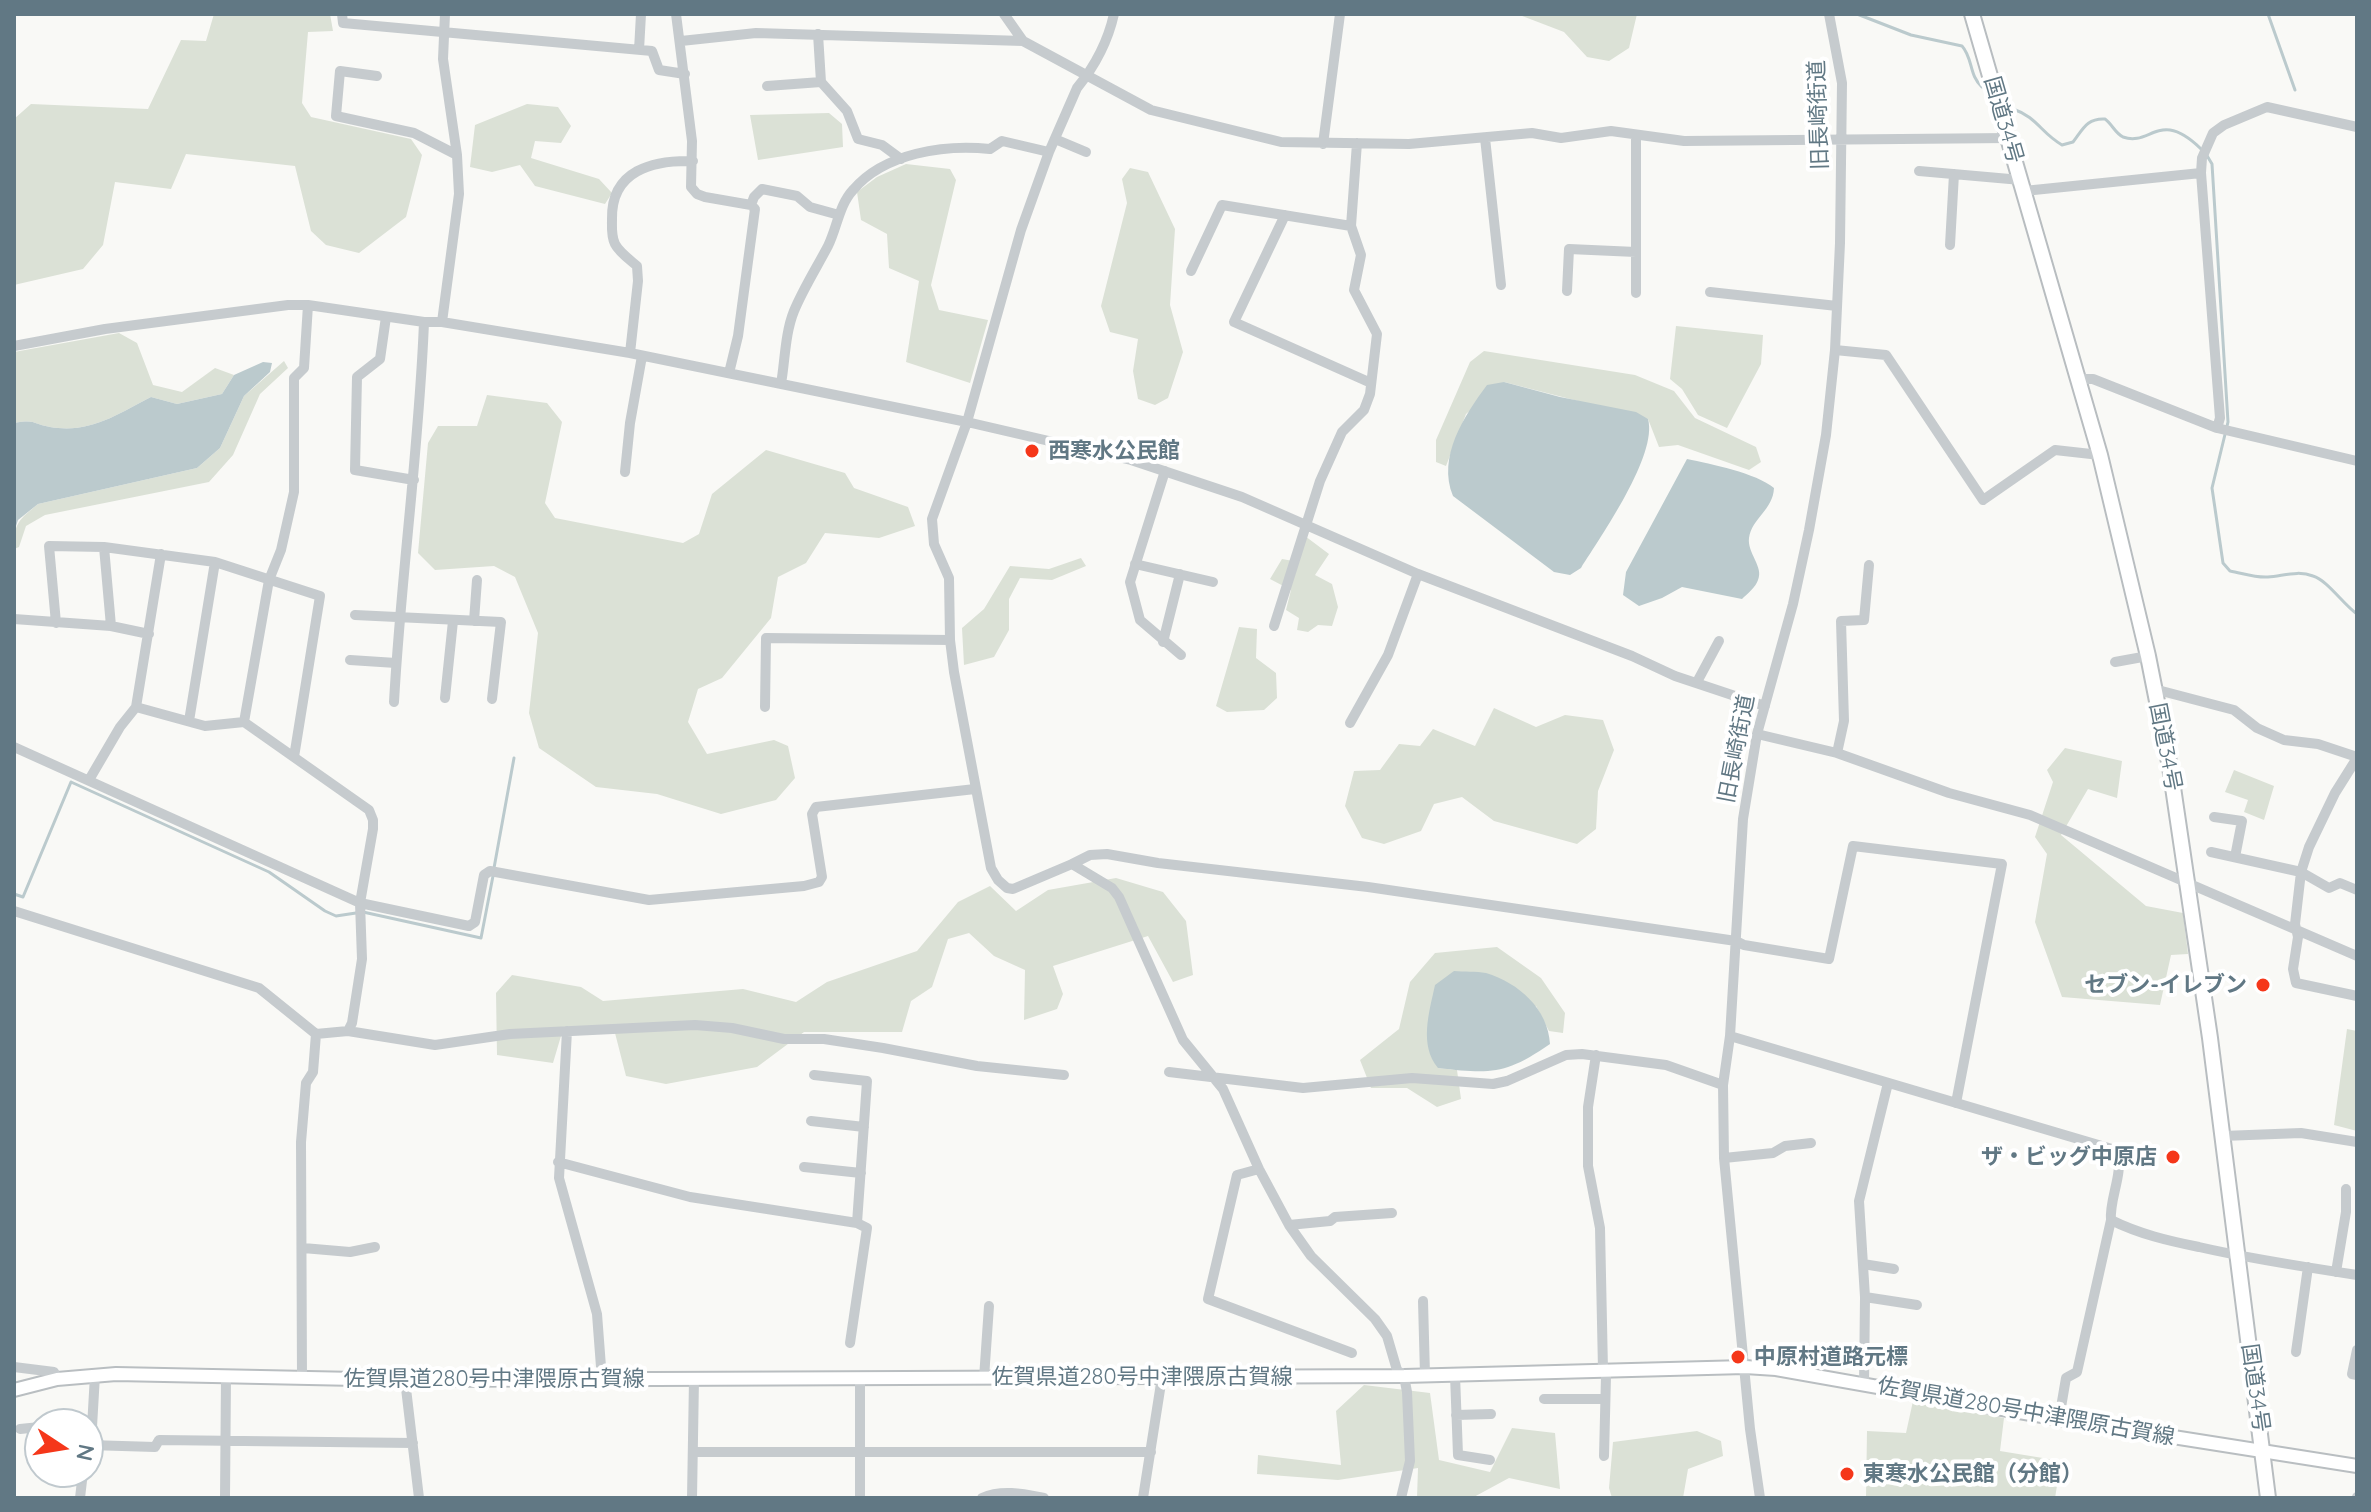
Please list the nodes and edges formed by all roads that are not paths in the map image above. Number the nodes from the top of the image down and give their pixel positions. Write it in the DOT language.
graph roads {
  1 [pos="342,14"];
  2 [pos="445,14"];
  3 [pos="641,14"];
  4 [pos="676,14"];
  5 [pos="1004,14"];
  6 [pos="1114,14"];
  7 [pos="1340,14"];
  8 [pos="1829,14"];
  9 [pos="1972,14"];
  10 [pos="444,32"];
  11 [pos="818,34"];
  12 [pos="681,41"];
  13 [pos="1023,41"];
  14 [pos="639,50"];
  15 [pos="685,74"];
  16 [pos="1087,75"];
  17 [pos="377,76"];
  18 [pos="821,82"];
  19 [pos="767,86"];
  20 [pos="2357,127"];
  21 [pos="1636,136"];
  22 [pos="1485,138"];
  23 [pos="1842,138"];
  24 [pos="2009,138"];
  25 [pos="1055,139"];
  26 [pos="1357,143"];
  27 [pos="1323,144"];
  28 [pos="1049,152"];
  29 [pos="1086,152"];
  30 [pos="457,155"];
  31 [pos="901,159"];
  32 [pos="693,161"];
  33 [pos="1919,171"];
  34 [pos="2201,173"];
  35 [pos="1954,174"];
  36 [pos="2023,186"];
  37 [pos="751,205"];
  38 [pos="839,215"];
  39 [pos="1285,215"];
  40 [pos="1351,226"];
  41 [pos="1950,245"];
  42 [pos="1636,252"];
  43 [pos="1191,271"];
  44 [pos="1501,285"];
  45 [pos="1567,291"];
  46 [pos="1710,292"];
  47 [pos="1636,293"];
  48 [pos="308,305"];
  49 [pos="1837,306"];
  50 [pos="386,317"];
  51 [pos="424,322"];
  52 [pos="442,322"];
  53 [pos="14,346"];
  54 [pos="1835,350"];
  55 [pos="630,353"];
  56 [pos="642,356"];
  57 [pos="729,373"];
  58 [pos="2080,379"];
  59 [pos="1371,383"];
  60 [pos="781,384"];
  61 [pos="967,422"];
  62 [pos="2217,428"];
  63 [pos="2100,455"];
  64 [pos="2357,461"];
  65 [pos="1165,471"];
  66 [pos="625,472"];
  67 [pos="414,480"];
  68 [pos="1306,524"];
  69 [pos="104,547"];
  70 [pos="161,554"];
  71 [pos="215,562"];
  72 [pos="1135,564"];
  73 [pos="1869,565"];
  74 [pos="1180,574"];
  75 [pos="1418,574"];
  76 [pos="269,580"];
  77 [pos="477,580"];
  78 [pos="1213,582"];
  79 [pos="355,615"];
  80 [pos="14,619"];
  81 [pos="399,619"];
  82 [pos="453,621"];
  83 [pos="474,621"];
  84 [pos="56,623"];
  85 [pos="111,626"];
  86 [pos="1274,626"];
  87 [pos="149,634"];
  88 [pos="950,640"];
  89 [pos="1719,641"];
  90 [pos="1163,642"];
  91 [pos="1181,655"];
  92 [pos="2148,656"];
  93 [pos="350,660"];
  94 [pos="2115,662"];
  95 [pos="396,663"];
  96 [pos="1697,682"];
  97 [pos="2154,689"];
  98 [pos="445,698"];
  99 [pos="492,699"];
  100 [pos="394,702"];
  101 [pos="1765,706"];
  102 [pos="136,707"];
  103 [pos="765,707"];
  104 [pos="189,721"];
  105 [pos="244,722"];
  106 [pos="1350,723"];
  107 [pos="1757,734"];
  108 [pos="14,747"];
  109 [pos="1837,753"];
  110 [pos="294,757"];
  111 [pos="2357,757"];
  112 [pos="89,780"];
  113 [pos="975,789"];
  114 [pos="2214,817"];
  115 [pos="2211,852"];
  116 [pos="2235,857"];
  117 [pos="1072,864"];
  118 [pos="2301,872"];
  119 [pos="2189,883"];
  120 [pos="2357,890"];
  121 [pos="360,903"];
  122 [pos="14,911"];
  123 [pos="2296,930"];
  124 [pos="1736,941"];
  125 [pos="2357,956"];
  126 [pos="2357,996"];
  127 [pos="348,1031"];
  128 [pos="567,1031"];
  129 [pos="316,1034"];
  130 [pos="1730,1036"];
  131 [pos="1596,1055"];
  132 [pos="1169,1072"];
  133 [pos="814,1075"];
  134 [pos="1064,1075"];
  135 [pos="1212,1078"];
  136 [pos="1888,1083"];
  137 [pos="1723,1085"];
  138 [pos="1956,1103"];
  139 [pos="811,1121"];
  140 [pos="864,1127"];
  141 [pos="2223,1136"];
  142 [pos="2357,1142"];
  143 [pos="1811,1143"];
  144 [pos="1724,1158"];
  145 [pos="558,1162"];
  146 [pos="804,1167"];
  147 [pos="1259,1169"];
  148 [pos="861,1173"];
  149 [pos="2346,1189"];
  150 [pos="1392,1213"];
  151 [pos="2111,1220"];
  152 [pos="857,1223"];
  153 [pos="1289,1225"];
  154 [pos="375,1247"];
  155 [pos="303,1248"];
  156 [pos="2236,1256"];
  157 [pos="1863,1264"];
  158 [pos="2308,1267"];
  159 [pos="1894,1269"];
  160 [pos="2336,1272"];
  161 [pos="2357,1275"];
  162 [pos="1865,1297"];
  163 [pos="1423,1301"];
  164 [pos="1917,1305"];
  165 [pos="989,1306"];
  166 [pos="850,1343"];
  167 [pos="2357,1350"];
  168 [pos="2296,1352"];
  169 [pos="1352,1353"];
  170 [pos="14,1367"];
  171 [pos="1745,1367"];
  172 [pos="1603,1370"];
  173 [pos="95,1375"];
  174 [pos="1425,1375"];
  175 [pos="1455,1375"];
  176 [pos="2357,1375"];
  177 [pos="226,1376"];
  178 [pos="1404,1376"];
  179 [pos="1162,1377"];
  180 [pos="302,1378"];
  181 [pos="860,1378"];
  182 [pos="984,1378"];
  183 [pos="57,1379"];
  184 [pos="694,1379"];
  185 [pos="405,1380"];
  186 [pos="602,1380"];
  187 [pos="1864,1385"];
  188 [pos="14,1390"];
  189 [pos="1544,1399"];
  190 [pos="1605,1399"];
  191 [pos="92,1408"];
  192 [pos="1491,1414"];
  193 [pos="1456,1415"];
  194 [pos="2059,1419"];
  195 [pos="20,1429"];
  196 [pos="24,1429"];
  197 [pos="226,1440"];
  198 [pos="413,1443"];
  199 [pos="104,1447"];
  200 [pos="693,1452"];
  201 [pos="860,1452"];
  202 [pos="1151,1452"];
  203 [pos="2264,1452"];
  204 [pos="1604,1456"];
  205 [pos="1490,1460"];
  206 [pos="2357,1466"];
  207 [pos="225,1498"];
  208 [pos="419,1498"];
  209 [pos="692,1498"];
  210 [pos="860,1498"];
  211 [pos="982,1498"];
  212 [pos="1044,1498"];
  213 [pos="1143,1498"];
  214 [pos="1401,1498"];
  215 [pos="1760,1498"];
  216 [pos="2268,1498"];
  1 -- 10 [label="street"];
  2 -- 10 [label="street"];
  3 -- 14 [label="street"];
  4 -- 12 [label="street"];
  5 -- 13 [label="street"];
  6 -- 16 [label="street"];
  7 -- 27 [label="street"];
  8 -- 23 [label="street, 旧長崎街道"];
  9 -- 24 [label="highway, 国道34号"];
  10 -- 14 [label="street"];
  10 -- 30 [label="street"];
  11 -- 12 [label="street"];
  11 -- 13 [label="street"];
  11 -- 18 [label="street"];
  12 -- 15 [label="street"];
  13 -- 16 [label="street"];
  14 -- 15 [label="street"];
  15 -- 32 [label="street"];
  16 -- 25 [label="street"];
  16 -- 27 [label="street"];
  17 -- 30 [label="street"];
  18 -- 19 [label="street"];
  18 -- 31 [label="street"];
  20 -- 34 [label="street"];
  21 -- 22 [label="street"];
  21 -- 23 [label="street"];
  21 -- 42 [label="street"];
  22 -- 26 [label="street"];
  22 -- 44 [label="street"];
  23 -- 24 [label="street"];
  23 -- 49 [label="street, 旧長崎街道"];
  24 -- 36 [label="highway, 国道34号"];
  25 -- 28 [label="street"];
  25 -- 29 [label="street"];
  26 -- 27 [label="street"];
  26 -- 40 [label="street"];
  28 -- 31 [label="street"];
  28 -- 61 [label="street"];
  30 -- 52 [label="street"];
  31 -- 38 [label="street"];
  32 -- 37 [label="street"];
  32 -- 55 [label="street"];
  33 -- 35 [label="street"];
  34 -- 36 [label="street"];
  34 -- 62 [label="street"];
  35 -- 36 [label="street"];
  35 -- 41 [label="street"];
  36 -- 58 [label="highway, 国道34号"];
  37 -- 38 [label="street"];
  37 -- 57 [label="street"];
  38 -- 60 [label="street"];
  39 -- 40 [label="street"];
  39 -- 43 [label="street"];
  39 -- 59 [label="street"];
  40 -- 59 [label="street"];
  42 -- 45 [label="street"];
  42 -- 47 [label="street"];
  46 -- 49 [label="street"];
  48 -- 50 [label="street"];
  48 -- 53 [label="street"];
  48 -- 76 [label="street"];
  49 -- 54 [label="street, 旧長崎街道"];
  50 -- 51 [label="street"];
  50 -- 67 [label="street"];
  51 -- 52 [label="street"];
  51 -- 67 [label="street"];
  52 -- 55 [label="street"];
  54 -- 63 [label="street"];
  54 -- 101 [label="street, 旧長崎街道"];
  55 -- 56 [label="street"];
  56 -- 57 [label="street"];
  56 -- 66 [label="street"];
  57 -- 60 [label="street"];
  58 -- 62 [label="street"];
  58 -- 63 [label="highway, 国道34号"];
  59 -- 68 [label="street"];
  60 -- 61 [label="street"];
  61 -- 65 [label="street"];
  61 -- 88 [label="street"];
  62 -- 64 [label="street"];
  63 -- 92 [label="highway, 国道34号"];
  65 -- 68 [label="street"];
  65 -- 72 [label="street"];
  67 -- 81 [label="street"];
  68 -- 75 [label="street"];
  68 -- 86 [label="street"];
  69 -- 70 [label="street"];
  69 -- 84 [label="street"];
  69 -- 85 [label="street"];
  70 -- 71 [label="street"];
  70 -- 87 [label="street"];
  71 -- 76 [label="street"];
  71 -- 104 [label="street"];
  72 -- 74 [label="street"];
  72 -- 90 [label="street"];
  73 -- 109 [label="street"];
  74 -- 78 [label="street"];
  74 -- 90 [label="street"];
  75 -- 96 [label="street"];
  75 -- 106 [label="street"];
  76 -- 105 [label="street"];
  76 -- 110 [label="street"];
  77 -- 83 [label="street"];
  79 -- 81 [label="street"];
  80 -- 84 [label="street"];
  81 -- 82 [label="street"];
  81 -- 95 [label="street"];
  82 -- 83 [label="street"];
  82 -- 98 [label="street"];
  83 -- 99 [label="street"];
  84 -- 85 [label="street"];
  85 -- 87 [label="street"];
  87 -- 102 [label="street"];
  88 -- 103 [label="street"];
  88 -- 113 [label="street"];
  89 -- 96 [label="street"];
  90 -- 91 [label="street"];
  92 -- 94 [label="street"];
  92 -- 97 [label="highway, 国道34号"];
  93 -- 95 [label="street"];
  95 -- 100 [label="street"];
  96 -- 101 [label="street"];
  97 -- 111 [label="street"];
  97 -- 119 [label="highway, 国道34号"];
  101 -- 107 [label="street, 旧長崎街道"];
  102 -- 104 [label="street"];
  102 -- 112 [label="street"];
  104 -- 105 [label="street"];
  105 -- 110 [label="street"];
  107 -- 109 [label="street"];
  107 -- 124 [label="street, 旧長崎街道"];
  108 -- 112 [label="street"];
  109 -- 119 [label="street"];
  110 -- 121 [label="street"];
  111 -- 118 [label="street"];
  112 -- 121 [label="street"];
  113 -- 117 [label="street"];
  113 -- 121 [label="street"];
  114 -- 116 [label="street"];
  115 -- 116 [label="street"];
  116 -- 118 [label="street"];
  117 -- 124 [label="street"];
  117 -- 135 [label="street"];
  118 -- 120 [label="street"];
  118 -- 123 [label="street"];
  119 -- 123 [label="street"];
  119 -- 141 [label="highway, 国道34号"];
  121 -- 127 [label="street"];
  122 -- 129 [label="street"];
  123 -- 125 [label="street"];
  123 -- 126 [label="street"];
  124 -- 130 [label="street, 旧長崎街道"];
  124 -- 138 [label="street"];
  127 -- 128 [label="street"];
  127 -- 129 [label="street"];
  128 -- 134 [label="street"];
  128 -- 145 [label="street"];
  129 -- 155 [label="street"];
  130 -- 136 [label="street"];
  130 -- 137 [label="street, 旧長崎街道"];
  131 -- 135 [label="street"];
  131 -- 137 [label="street"];
  131 -- 172 [label="street"];
  132 -- 135 [label="street"];
  133 -- 140 [label="street"];
  135 -- 147 [label="street"];
  136 -- 138 [label="street"];
  136 -- 157 [label="street"];
  137 -- 144 [label="street, 旧長崎街道"];
  138 -- 151 [label="street"];
  139 -- 140 [label="street"];
  140 -- 148 [label="street"];
  141 -- 142 [label="street"];
  141 -- 156 [label="highway, 国道34号"];
  143 -- 144 [label="street"];
  144 -- 171 [label="street, 旧長崎街道"];
  145 -- 152 [label="street"];
  145 -- 186 [label="street"];
  146 -- 148 [label="street"];
  147 -- 153 [label="street"];
  147 -- 169 [label="street"];
  148 -- 152 [label="street"];
  149 -- 160 [label="street"];
  150 -- 153 [label="street"];
  151 -- 156 [label="street"];
  151 -- 194 [label="street"];
  152 -- 166 [label="street"];
  153 -- 178 [label="street"];
  154 -- 155 [label="street"];
  155 -- 180 [label="street"];
  156 -- 158 [label="street"];
  156 -- 203 [label="highway, 国道34号"];
  157 -- 159 [label="street"];
  157 -- 162 [label="street"];
  158 -- 160 [label="street"];
  158 -- 168 [label="street"];
  160 -- 161 [label="street"];
  162 -- 164 [label="street"];
  162 -- 187 [label="street"];
  163 -- 174 [label="street"];
  165 -- 182 [label="street"];
  167 -- 176 [label="street"];
  170 -- 183 [label="street"];
  171 -- 172 [label="main road, 佐賀県道280号中津隈原古賀線"];
  171 -- 187 [label="main road, 佐賀県道280号中津隈原古賀線"];
  171 -- 215 [label="street, 旧長崎街道"];
  172 -- 175 [label="main road, 佐賀県道280号中津隈原古賀線"];
  172 -- 190 [label="street"];
  173 -- 177 [label="main road, 佐賀県道280号中津隈原古賀線"];
  173 -- 183 [label="main road, 佐賀県道280号中津隈原古賀線"];
  173 -- 191 [label="street"];
  174 -- 175 [label="main road, 佐賀県道280号中津隈原古賀線"];
  174 -- 178 [label="main road, 佐賀県道280号中津隈原古賀線"];
  175 -- 193 [label="street"];
  177 -- 180 [label="main road, 佐賀県道280号中津隈原古賀線"];
  177 -- 197 [label="street"];
  178 -- 179 [label="main road, 佐賀県道280号中津隈原古賀線"];
  178 -- 214 [label="street"];
  179 -- 182 [label="main road, 佐賀県道280号中津隈原古賀線"];
  179 -- 202 [label="street"];
  180 -- 185 [label="main road, 佐賀県道280号中津隈原古賀線"];
  181 -- 182 [label="main road, 佐賀県道280号中津隈原古賀線"];
  181 -- 184 [label="main road, 佐賀県道280号中津隈原古賀線"];
  181 -- 201 [label="street"];
  183 -- 188 [label="main road, 佐賀県道280号中津隈原古賀線"];
  184 -- 186 [label="main road, 佐賀県道280号中津隈原古賀線"];
  184 -- 200 [label="street"];
  185 -- 186 [label="main road, 佐賀県道280号中津隈原古賀線"];
  185 -- 198 [label="street"];
  187 -- 194 [label="main road, 佐賀県道280号中津隈原古賀線"];
  189 -- 190 [label="street"];
  190 -- 204 [label="street"];
  192 -- 193 [label="street"];
  193 -- 205 [label="street"];
  194 -- 203 [label="main road, 佐賀県道280号中津隈原古賀線"];
  195 -- 196 [label="street"];
  197 -- 198 [label="street"];
  197 -- 199 [label="street"];
  197 -- 207 [label="street"];
  198 -- 208 [label="street"];
  200 -- 201 [label="street"];
  200 -- 209 [label="street"];
  201 -- 202 [label="street"];
  201 -- 210 [label="street"];
  202 -- 213 [label="street"];
  203 -- 206 [label="main road, 佐賀県道280号中津隈原古賀線"];
  203 -- 216 [label="highway, 国道34号"];
  211 -- 212 [label="street"];
}
